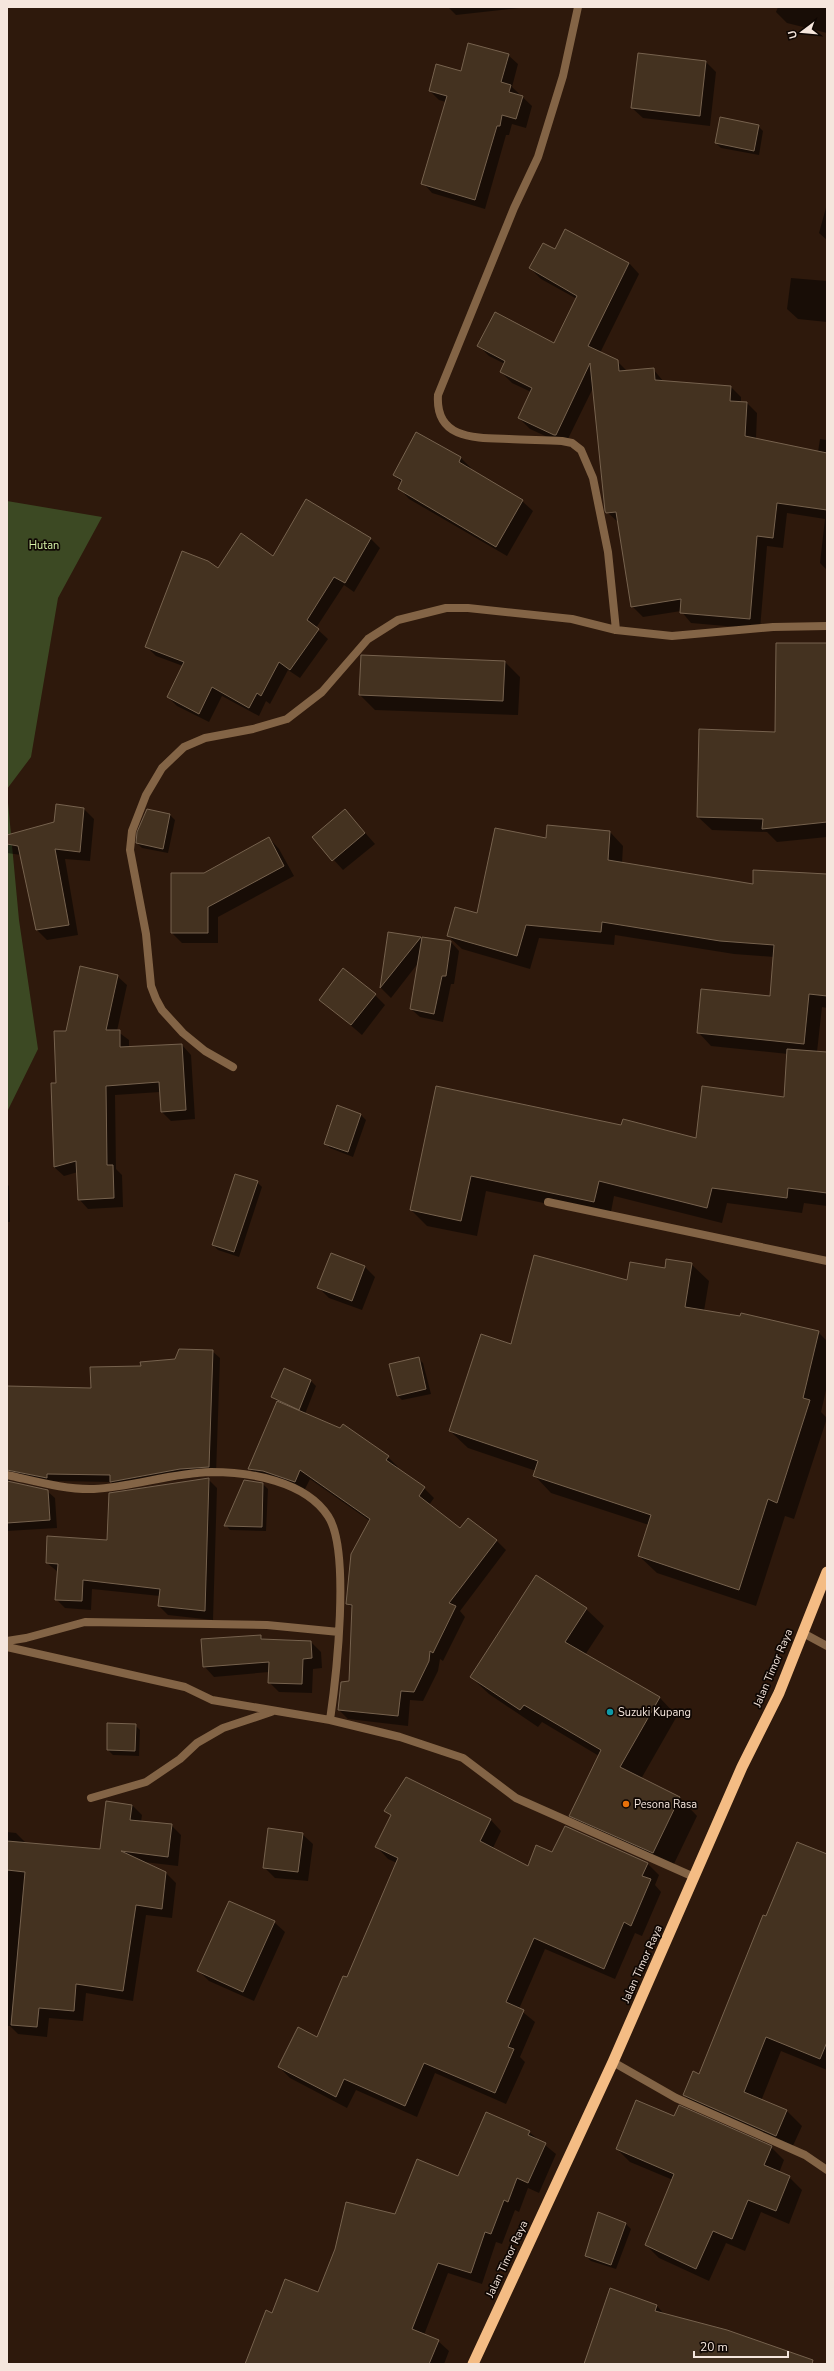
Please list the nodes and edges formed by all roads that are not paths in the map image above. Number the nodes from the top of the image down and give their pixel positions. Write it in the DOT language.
graph roads {
  1 [pos="578,7"];
  2 [pos="827,626"];
  3 [pos="616,630"];
  4 [pos="233,1067"];
  5 [pos="548,1202"];
  6 [pos="827,1260"];
  7 [pos="7,1475"];
  8 [pos="827,1572"];
  9 [pos="339,1632"];
  10 [pos="803,1633"];
  11 [pos="7,1641"];
  12 [pos="827,1646"];
  13 [pos="7,1647"];
  14 [pos="274,1711"];
  15 [pos="330,1720"];
  16 [pos="91,1798"];
  17 [pos="694,1877"];
  18 [pos="612,2062"];
  19 [pos="827,2170"];
  20 [pos="473,2364"];
  1 -- 3 [label="street"];
  2 -- 3 [label="street"];
  3 -- 4 [label="street"];
  5 -- 6 [label="street"];
  7 -- 9 [label="street"];
  8 -- 10 [label="highway, Jalan Timor Raya"];
  9 -- 11 [label="street"];
  9 -- 15 [label="street"];
  10 -- 12 [label="street"];
  10 -- 17 [label="highway, Jalan Timor Raya"];
  13 -- 14 [label="street"];
  14 -- 15 [label="street"];
  14 -- 16 [label="street"];
  15 -- 17 [label="street"];
  17 -- 18 [label="highway, Jalan Timor Raya"];
  18 -- 19 [label="street"];
  18 -- 20 [label="highway, Jalan Timor Raya"];
}
